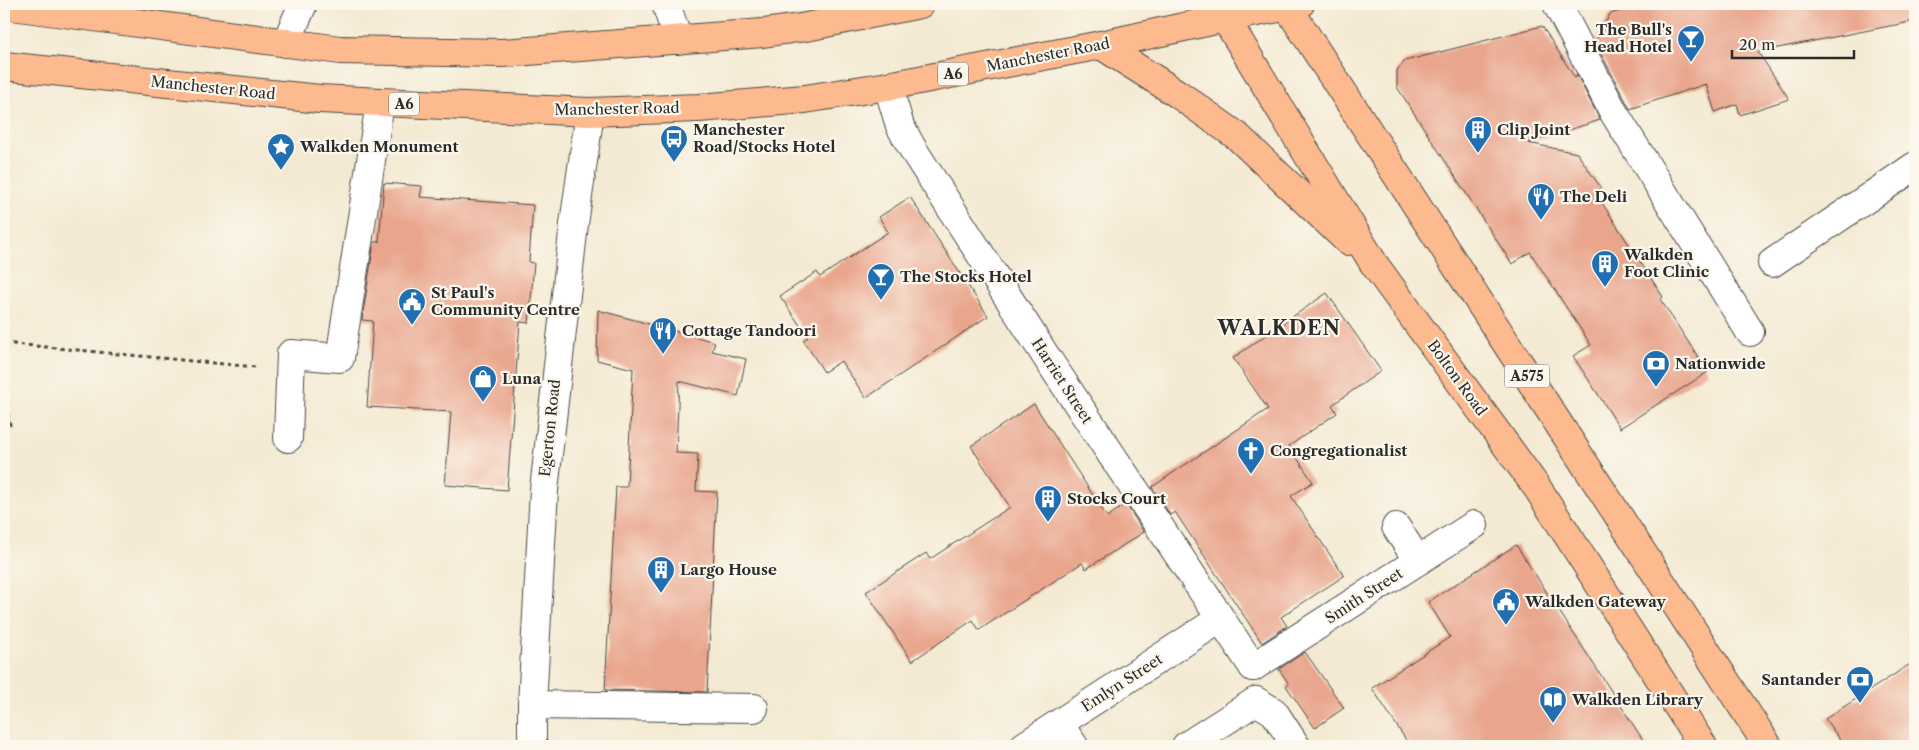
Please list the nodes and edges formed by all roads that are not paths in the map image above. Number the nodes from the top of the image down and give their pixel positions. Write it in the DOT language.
graph roads {
  1 [pos="303,4"];
  2 [pos="666,4"];
  3 [pos="920,4"];
  4 [pos="1558,4"];
  5 [pos="1290,5"];
  6 [pos="4,6"];
  7 [pos="1223,11"];
  8 [pos="678,40"];
  9 [pos="286,43"];
  10 [pos="1101,45"];
  11 [pos="4,66"];
  12 [pos="888,86"];
  13 [pos="380,103"];
  14 [pos="590,112"];
  15 [pos="1915,166"];
  16 [pos="1772,263"];
  17 [pos="1374,264"];
  18 [pos="1750,332"];
  19 [pos="288,438"];
  20 [pos="1474,525"];
  21 [pos="1396,527"];
  22 [pos="1418,561"];
  23 [pos="1220,619"];
  24 [pos="1253,667"];
  25 [pos="1256,700"];
  26 [pos="532,705"];
  27 [pos="754,708"];
  28 [pos="1059,724"];
  29 [pos="532,746"];
  30 [pos="1024,746"];
  31 [pos="1074,746"];
  32 [pos="1186,746"];
  33 [pos="1296,746"];
  34 [pos="1703,746"];
  35 [pos="1768,746"];
  1 -- 9 [label="street"];
  2 -- 8 [label="street"];
  3 -- 8 [label="main road"];
  4 -- 18 [label="street"];
  5 -- 7 [label="main road, A6"];
  5 -- 35 [label="main road, A575"];
  6 -- 9 [label="main road"];
  7 -- 10 [label="main road, Manchester Road / A6"];
  7 -- 17 [label="main road, Bolton Road"];
  8 -- 9 [label="main road"];
  10 -- 12 [label="main road, Manchester Road / A6"];
  10 -- 17 [label="main road"];
  11 -- 13 [label="main road, Manchester Road / A6"];
  12 -- 14 [label="main road, Manchester Road / A6"];
  12 -- 23 [label="street, Harriet Street"];
  13 -- 14 [label="main road, Manchester Road / A6"];
  13 -- 19 [label="street"];
  14 -- 26 [label="street, Egerton Road"];
  15 -- 16 [label="street"];
  17 -- 34 [label="main road, Bolton Road"];
  20 -- 22 [label="street, Smith Street"];
  21 -- 22 [label="street"];
  22 -- 24 [label="street, Smith Street"];
  23 -- 24 [label="street, Harriet Street"];
  23 -- 28 [label="street, Emlyn Street"];
  24 -- 25 [label="street"];
  25 -- 32 [label="street"];
  25 -- 33 [label="street"];
  26 -- 27 [label="street"];
  26 -- 29 [label="street, Egerton Road"];
  28 -- 30 [label="street, Emlyn Street"];
  28 -- 31 [label="street"];
}
